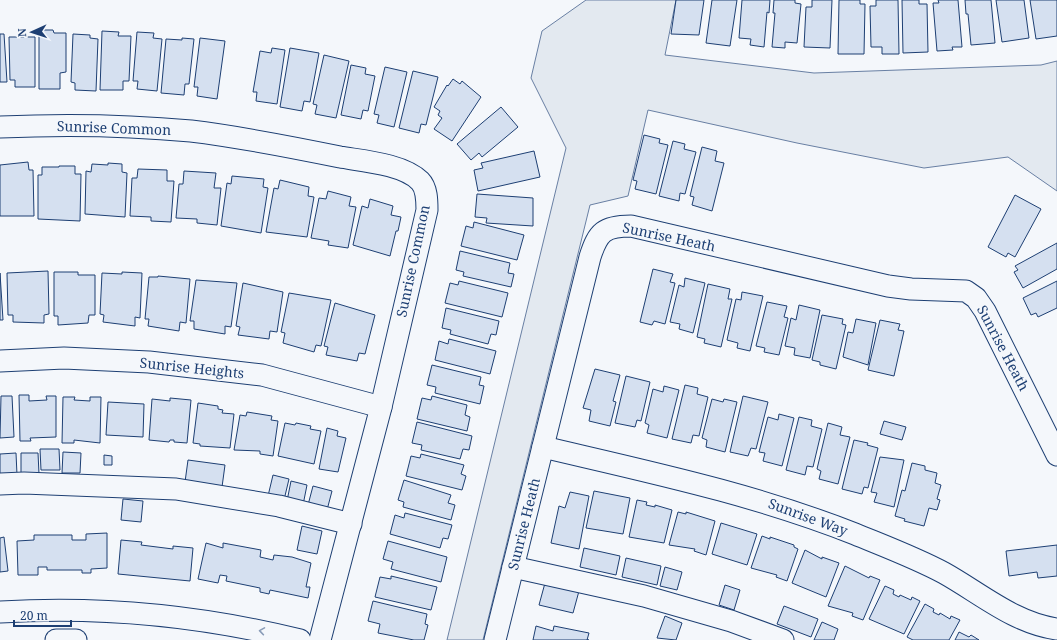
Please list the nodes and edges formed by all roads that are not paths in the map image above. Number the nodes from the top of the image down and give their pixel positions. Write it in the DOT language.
graph roads {
  1 [pos="0,127"];
  2 [pos="0,361"];
  3 [pos="381,407"];
  4 [pos="543,447"];
  5 [pos="1057,454"];
  6 [pos="0,484"];
  7 [pos="351,524"];
  8 [pos="513,567"];
  9 [pos="0,612"];
  10 [pos="1057,629"];
  11 [pos="56,640"];
  12 [pos="76,640"];
  13 [pos="300,640"];
  14 [pos="320,640"];
  15 [pos="495,640"];
  16 [pos="783,640"];
  1 -- 3 [label="street, Sunrise Common"];
  2 -- 3 [label="street, Sunrise Heights"];
  3 -- 7 [label="street, Sunrise Common"];
  4 -- 5 [label="street, Sunrise Heath"];
  4 -- 8 [label="street, Sunrise Heath"];
  4 -- 10 [label="street, Sunrise Way"];
  6 -- 7 [label="street"];
  7 -- 14 [label="street, Sunrise Common"];
  8 -- 15 [label="street, Sunrise Heath"];
  8 -- 16 [label="street"];
  13 -- 9 [label="street, one-way"];
  11 -- 12 [label="street"];
}
